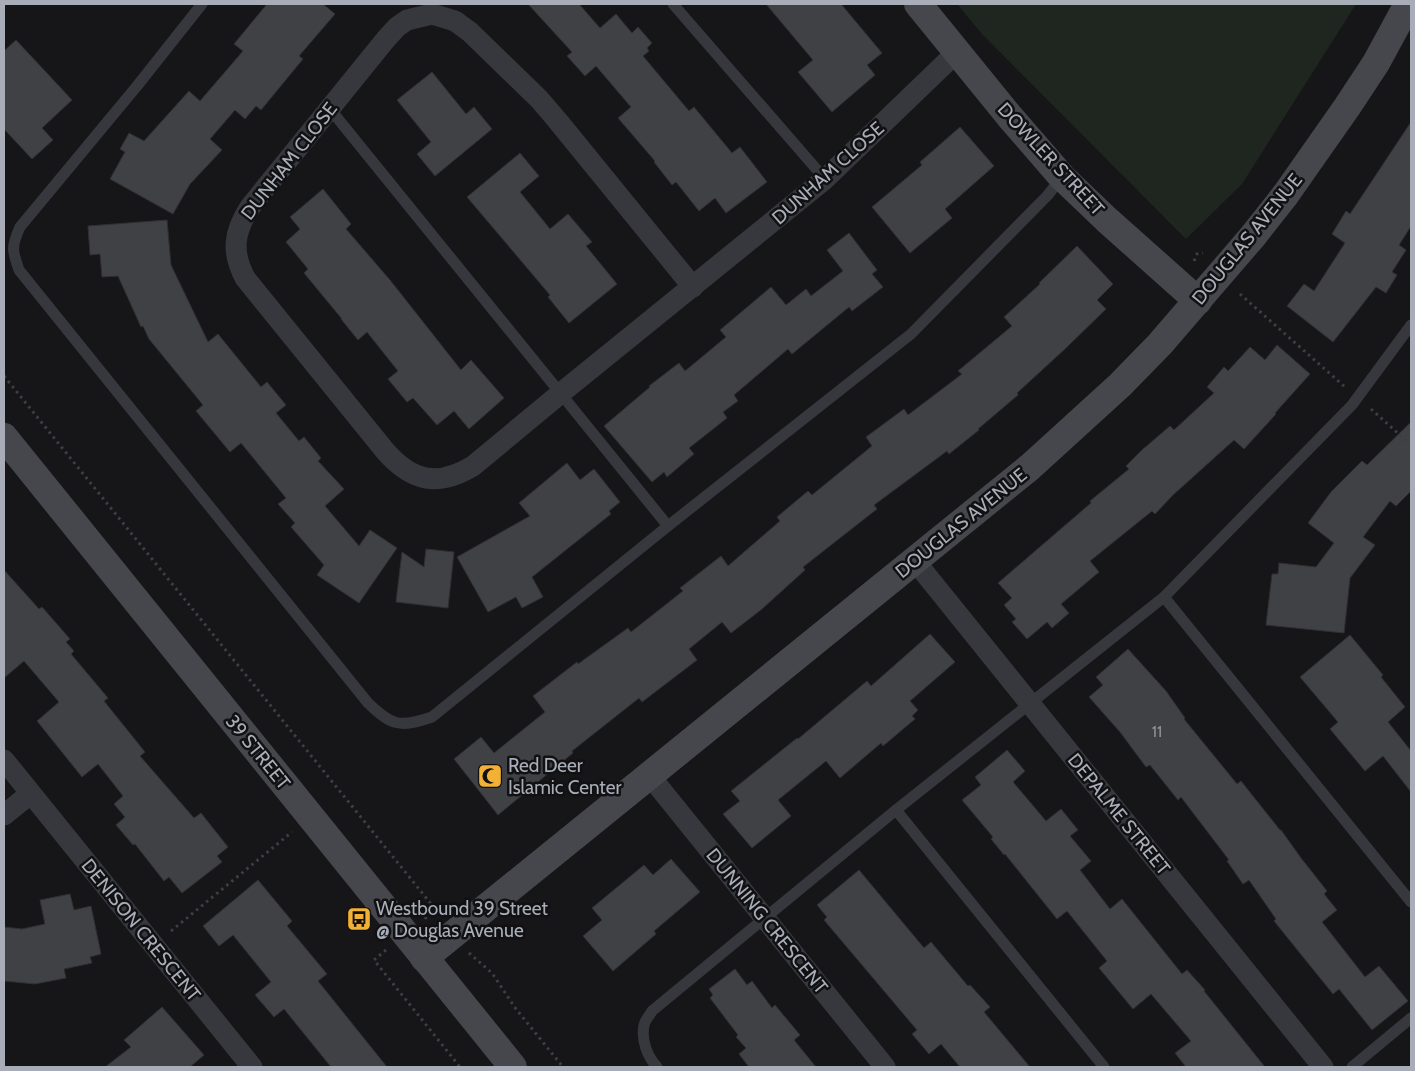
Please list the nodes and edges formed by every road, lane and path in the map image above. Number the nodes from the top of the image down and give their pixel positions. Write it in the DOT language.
graph roads {
  1 [pos="202,4"];
  2 [pos="673,4"];
  3 [pos="918,4"];
  4 [pos="1408,4"];
  5 [pos="957,52"];
  6 [pos="330,108"];
  7 [pos="1062,177"];
  8 [pos="826,179"];
  9 [pos="693,287"];
  10 [pos="1240,294"];
  11 [pos="1198,301"];
  12 [pos="1411,325"];
  13 [pos="4,376"];
  14 [pos="561,393"];
  15 [pos="1358,398"];
  16 [pos="4,437"];
  17 [pos="1411,445"];
  18 [pos="668,526"];
  19 [pos="915,561"];
  20 [pos="1164,598"];
  21 [pos="1030,704"];
  22 [pos="4,760"];
  23 [pos="650,776"];
  24 [pos="30,794"];
  25 [pos="896,810"];
  26 [pos="4,815"];
  27 [pos="292,832"];
  28 [pos="1411,902"];
  29 [pos="434,908"];
  30 [pos="428,914"];
  31 [pos="439,916"];
  32 [pos="765,919"];
  33 [pos="153,946"];
  34 [pos="386,950"];
  35 [pos="471,956"];
  36 [pos="424,958"];
  37 [pos="1411,1018"];
  38 [pos="252,1067"];
  39 [pos="460,1067"];
  40 [pos="513,1067"];
  41 [pos="563,1067"];
  42 [pos="657,1067"];
  43 [pos="885,1067"];
  44 [pos="1104,1067"];
  45 [pos="1323,1067"];
  46 [pos="1352,1067"];
  1 -- 18 [label="lane"];
  2 -- 8 [label="lane"];
  3 -- 5 [label="street, DOWLER STREET"];
  4 -- 11 [label="street, DOUGLAS AVENUE"];
  5 -- 7 [label="street, DOWLER STREET"];
  5 -- 8 [label="street, DUNHAM CLOSE"];
  6 -- 9 [label="street, DUNHAM CLOSE"];
  6 -- 14 [label="lane"];
  6 -- 14 [label="street, DUNHAM CLOSE"];
  7 -- 11 [label="street, DOWLER STREET"];
  7 -- 18 [label="lane"];
  8 -- 9 [label="street, DUNHAM CLOSE"];
  9 -- 14 [label="street, DUNHAM CLOSE"];
  10 -- 15 [label="path"];
  11 -- 19 [label="street, DOUGLAS AVENUE"];
  12 -- 15 [label="lane"];
  13 -- 29 [label="path"];
  14 -- 18 [label="lane"];
  15 -- 17 [label="path"];
  15 -- 20 [label="lane"];
  16 -- 36 [label="street, 39 STREET"];
  19 -- 21 [label="street, DEPALME STREET"];
  19 -- 23 [label="street, DOUGLAS AVENUE"];
  20 -- 21 [label="lane"];
  20 -- 28 [label="lane"];
  21 -- 25 [label="lane"];
  21 -- 45 [label="street, DEPALME STREET"];
  22 -- 24 [label="street, DENISON CRESCENT"];
  23 -- 32 [label="street, DUNNING CRESCENT"];
  23 -- 36 [label="street, DOUGLAS AVENUE"];
  24 -- 26 [label="street"];
  24 -- 33 [label="street, DENISON CRESCENT"];
  25 -- 32 [label="lane"];
  25 -- 44 [label="lane"];
  27 -- 33 [label="path"];
  29 -- 30 [label="path"];
  29 -- 31 [label="path"];
  32 -- 42 [label="lane"];
  32 -- 43 [label="street, DUNNING CRESCENT"];
  33 -- 38 [label="street, DENISON CRESCENT"];
  34 -- 39 [label="path"];
  35 -- 41 [label="path"];
  36 -- 40 [label="street, 39 STREET"];
  37 -- 46 [label="lane"];
}
